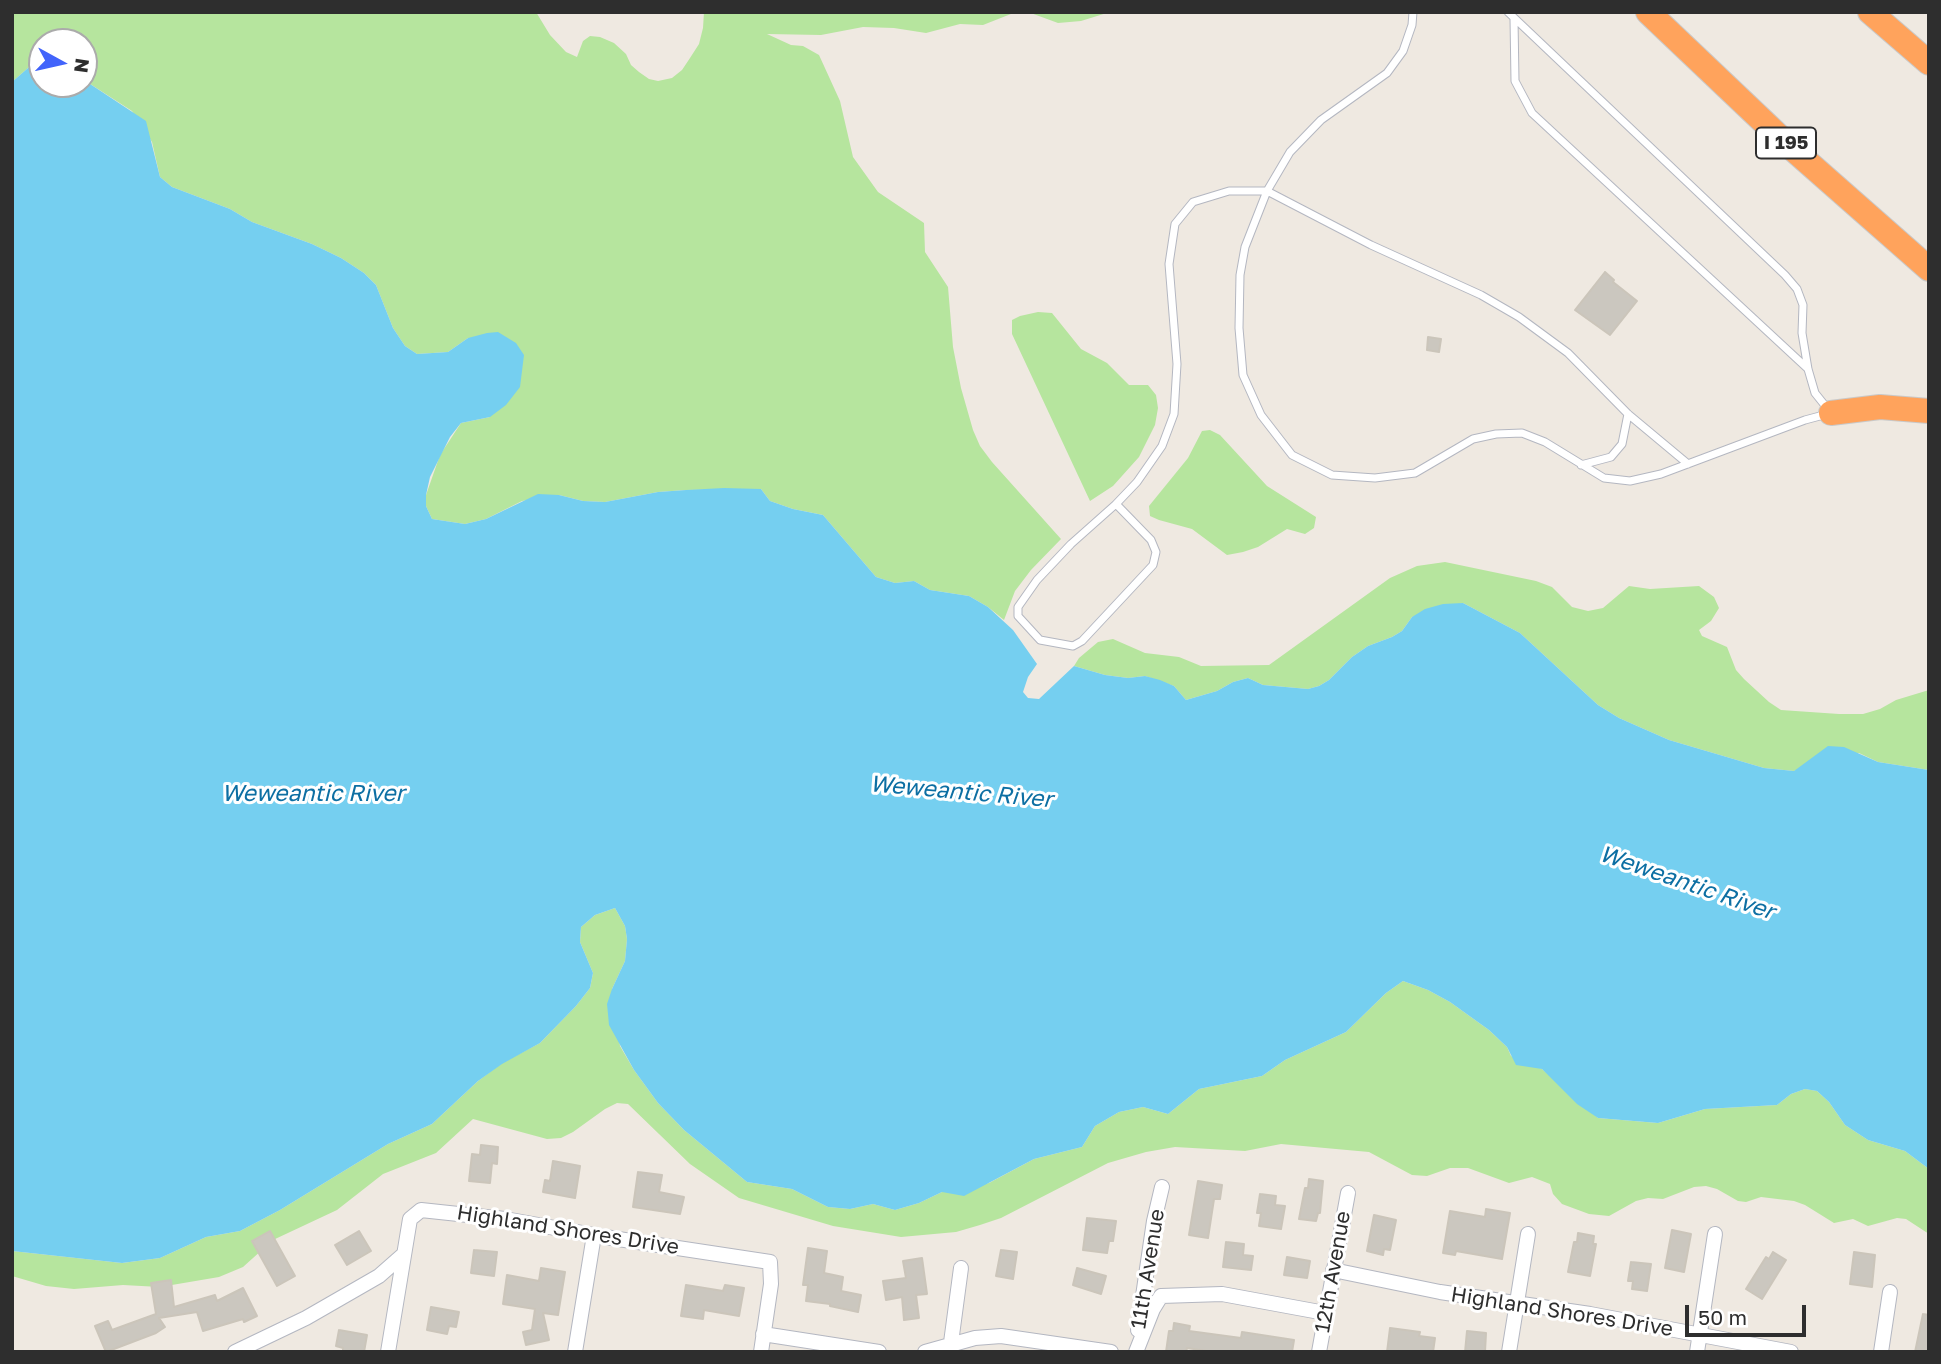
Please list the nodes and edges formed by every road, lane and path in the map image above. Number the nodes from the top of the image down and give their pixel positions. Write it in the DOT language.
graph roads {
  1 [pos="1413,12"];
  2 [pos="1648,12"];
  3 [pos="1870,12"];
  4 [pos="1511,15"];
  5 [pos="1929,63"];
  6 [pos="1266,191"];
  7 [pos="1929,269"];
  8 [pos="1808,369"];
  9 [pos="1929,411"];
  10 [pos="1831,413"];
  11 [pos="1628,414"];
  12 [pos="1688,464"];
  13 [pos="1581,465"];
  14 [pos="1116,504"];
  15 [pos="1162,1187"];
  16 [pos="1348,1193"];
  17 [pos="1528,1234"];
  18 [pos="1714,1234"];
  19 [pos="594,1235"];
  20 [pos="404,1254"];
  21 [pos="961,1268"];
  22 [pos="1333,1270"];
  23 [pos="1890,1292"];
  24 [pos="1518,1304"];
  25 [pos="1325,1313"];
  26 [pos="764,1334"];
  27 [pos="1699,1335"];
  28 [pos="951,1348"];
  29 [pos="235,1352"];
  30 [pos="388,1352"];
  31 [pos="575,1352"];
  32 [pos="761,1352"];
  33 [pos="879,1352"];
  34 [pos="925,1352"];
  35 [pos="1111,1352"];
  36 [pos="1135,1352"];
  37 [pos="1319,1352"];
  38 [pos="1509,1352"];
  39 [pos="1697,1352"];
  40 [pos="1791,1352"];
  41 [pos="1881,1352"];
  1 -- 6 [label="lane"];
  2 -- 7 [label="highway, I 195"];
  3 -- 5 [label="highway"];
  4 -- 8 [label="lane"];
  4 -- 8 [label="lane"];
  6 -- 11 [label="lane"];
  6 -- 13 [label="lane"];
  6 -- 14 [label="lane"];
  8 -- 10 [label="lane"];
  9 -- 10 [label="highway"];
  10 -- 12 [label="lane"];
  11 -- 12 [label="lane"];
  11 -- 13 [label="lane"];
  12 -- 13 [label="lane"];
  14 -- 14 [label="lane"];
  15 -- 36 [label="street, 11th Avenue"];
  16 -- 22 [label="street, 12th Avenue"];
  17 -- 24 [label="street"];
  18 -- 27 [label="street"];
  19 -- 20 [label="street, Highland Shores Drive"];
  19 -- 26 [label="street, Highland Shores Drive"];
  19 -- 31 [label="street"];
  20 -- 29 [label="street"];
  20 -- 30 [label="street, Highland Shores Drive"];
  21 -- 28 [label="street"];
  22 -- 24 [label="street, Highland Shores Drive"];
  22 -- 25 [label="street, 12th Avenue"];
  23 -- 41 [label="street"];
  24 -- 27 [label="street, Highland Shores Drive"];
  24 -- 38 [label="street"];
  25 -- 36 [label="street"];
  25 -- 37 [label="street, 12th Avenue"];
  26 -- 32 [label="street"];
  26 -- 33 [label="street"];
  27 -- 39 [label="street"];
  27 -- 40 [label="street, Highland Shores Drive"];
  28 -- 34 [label="street"];
  28 -- 35 [label="street"];
}
